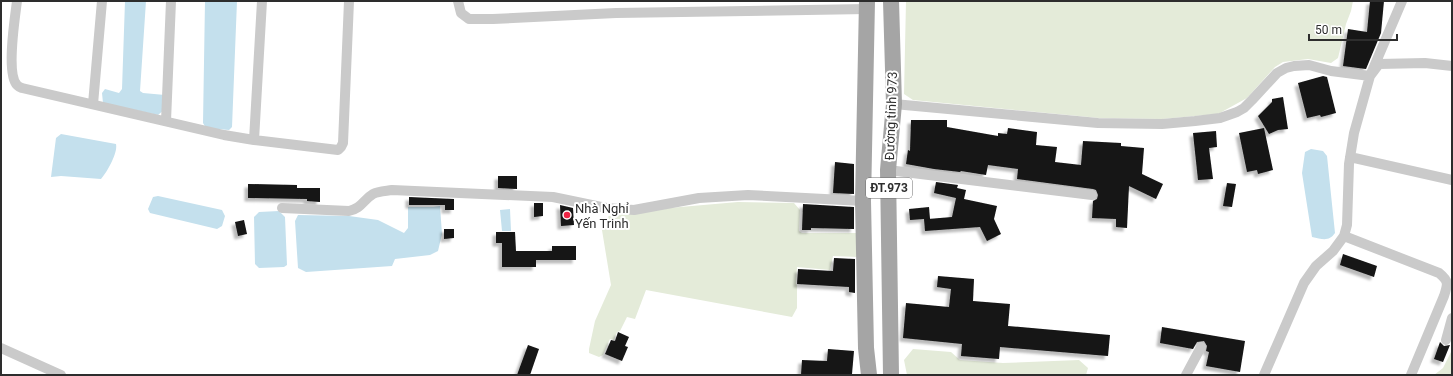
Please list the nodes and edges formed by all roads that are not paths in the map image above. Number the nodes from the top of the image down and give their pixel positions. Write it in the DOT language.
graph roads {
  1 [pos="17,1"];
  2 [pos="102,1"];
  3 [pos="172,1"];
  4 [pos="262,1"];
  5 [pos="349,1"];
  6 [pos="458,1"];
  7 [pos="891,1"];
  8 [pos="1402,1"];
  9 [pos="867,5"];
  10 [pos="1452,66"];
  11 [pos="1370,76"];
  12 [pos="93,104"];
  13 [pos="894,104"];
  14 [pos="166,121"];
  15 [pos="254,140"];
  16 [pos="1350,156"];
  17 [pos="888,170"];
  18 [pos="1452,180"];
  19 [pos="1092,195"];
  20 [pos="863,201"];
  21 [pos="282,208"];
  22 [pos="1344,236"];
  23 [pos="1452,318"];
  24 [pos="1446,340"];
  25 [pos="1201,347"];
  26 [pos="1,348"];
  27 [pos="61,375"];
  28 [pos="869,375"];
  29 [pos="891,375"];
  30 [pos="1186,375"];
  31 [pos="1264,375"];
  32 [pos="1411,375"];
  1 -- 12 [label="street"];
  2 -- 12 [label="street"];
  3 -- 14 [label="street"];
  4 -- 15 [label="street"];
  5 -- 15 [label="street"];
  6 -- 9 [label="street"];
  7 -- 13 [label="main road, Đường tỉnh 973 / ĐT.973"];
  8 -- 11 [label="street"];
  9 -- 20 [label="main road, Đường tỉnh 973 / ĐT.973"];
  10 -- 11 [label="street"];
  11 -- 13 [label="street"];
  11 -- 16 [label="street"];
  12 -- 14 [label="street"];
  13 -- 17 [label="main road, Đường tỉnh 973 / ĐT.973"];
  14 -- 15 [label="street"];
  16 -- 18 [label="street"];
  16 -- 22 [label="street"];
  17 -- 19 [label="street"];
  17 -- 29 [label="main road, Đường tỉnh 973 / ĐT.973"];
  20 -- 21 [label="street"];
  20 -- 28 [label="main road, Đường tỉnh 973 / ĐT.973"];
  22 -- 31 [label="street"];
  22 -- 32 [label="street"];
  23 -- 24 [label="street"];
  25 -- 30 [label="street"];
  26 -- 27 [label="street"];
}
